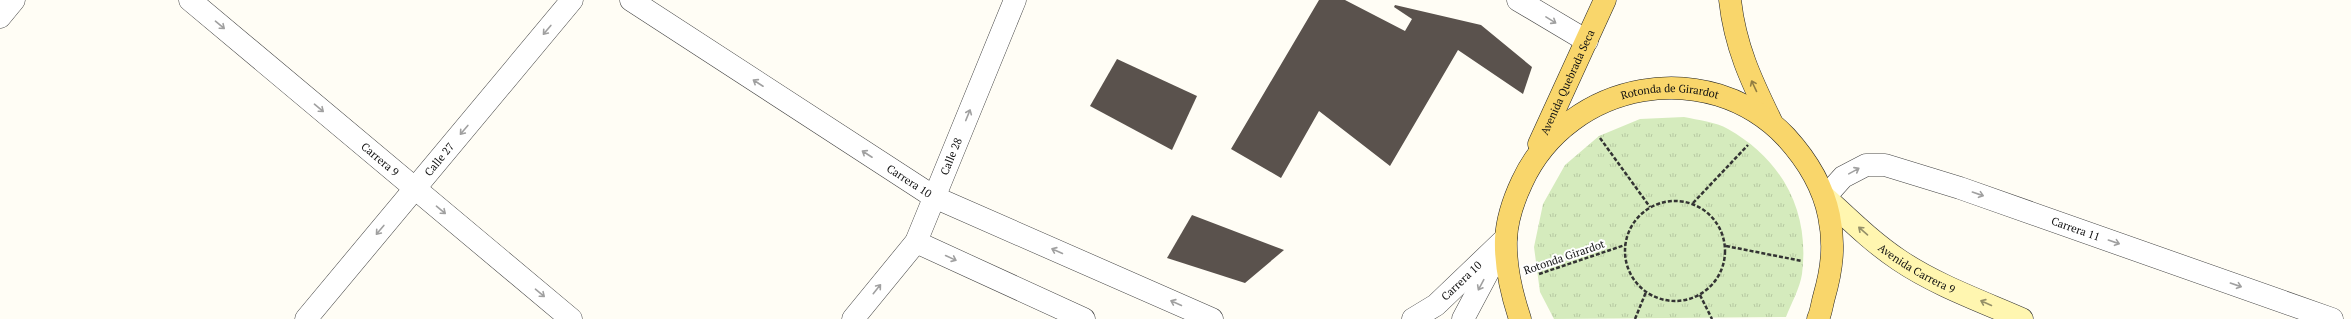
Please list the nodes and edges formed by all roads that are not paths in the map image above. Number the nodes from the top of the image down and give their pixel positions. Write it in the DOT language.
graph roads {
  1 [pos="14,0"];
  2 [pos="190,0"];
  3 [pos="572,0"];
  4 [pos="631,0"];
  5 [pos="1015,0"];
  6 [pos="1518,0"];
  7 [pos="1605,0"];
  8 [pos="1730,0"];
  9 [pos="0,17"];
  10 [pos="1587,41"];
  11 [pos="1771,121"];
  12 [pos="1530,164"];
  13 [pos="415,188"];
  14 [pos="934,197"];
  15 [pos="1825,197"];
  16 [pos="1506,238"];
  17 [pos="916,242"];
  18 [pos="306,319"];
  19 [pos="571,319"];
  20 [pos="853,319"];
  21 [pos="1084,319"];
  22 [pos="1212,319"];
  23 [pos="1413,319"];
  24 [pos="1463,319"];
  25 [pos="1520,319"];
  26 [pos="1818,319"];
  27 [pos="2022,319"];
  28 [pos="2332,319"];
  1 -- 9 [label="street"];
  2 -- 13 [label="street, Carrera 9, one-way"];
  3 -- 13 [label="street, Calle 27, one-way"];
  14 -- 4 [label="street, Carrera 10, one-way"];
  14 -- 5 [label="street, Calle 28, one-way"];
  6 -- 10 [label="street, one-way"];
  7 -- 10 [label="main road, Avenida Quebrada Seca"];
  11 -- 8 [label="main road, one-way"];
  10 -- 12 [label="main road, Avenida Quebrada Seca"];
  11 -- 12 [label="main road, Rotonda de Girardot"];
  11 -- 15 [label="main road, Rotonda de Girardot"];
  12 -- 16 [label="main road, Rotonda de Girardot"];
  13 -- 18 [label="street, Calle 27, one-way"];
  13 -- 19 [label="street, Carrera 9, one-way"];
  14 -- 17 [label="street, Calle 28"];
  22 -- 14 [label="street, Carrera 10, one-way"];
  15 -- 26 [label="main road, Rotonda de Girardot"];
  27 -- 15 [label="main road, Avenida Carrera 9, one-way"];
  15 -- 28 [label="street, Carrera 11, one-way"];
  16 -- 23 [label="street, Carrera 10"];
  16 -- 24 [label="street, one-way"];
  16 -- 25 [label="main road, Rotonda de Girardot"];
  20 -- 17 [label="street, Calle 28, one-way"];
  17 -- 21 [label="street, one-way"];
}
